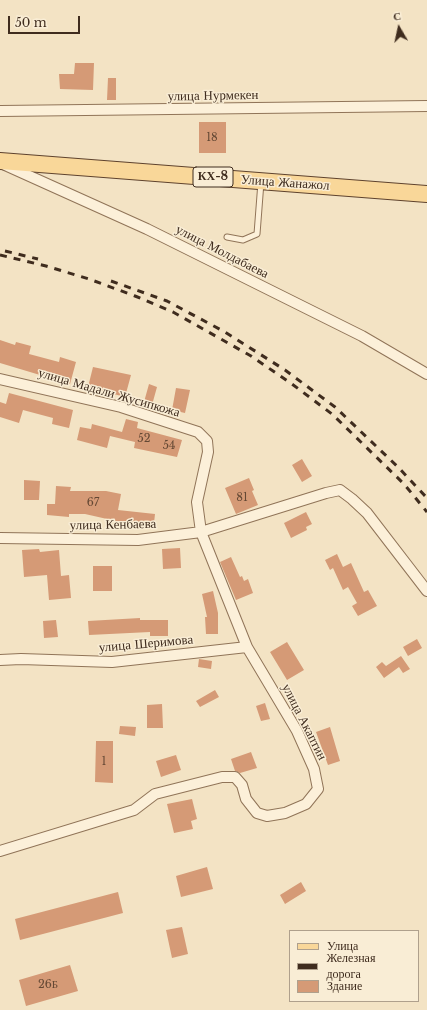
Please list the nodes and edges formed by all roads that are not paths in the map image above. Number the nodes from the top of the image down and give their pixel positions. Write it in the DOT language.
graph roads {
  1 [pos="427,106"];
  2 [pos="0,111"];
  3 [pos="0,162"];
  4 [pos="261,181"];
  5 [pos="427,194"];
  6 [pos="227,237"];
  7 [pos="427,374"];
  8 [pos="0,379"];
  9 [pos="207,441"];
  10 [pos="201,532"];
  11 [pos="0,538"];
  12 [pos="427,591"];
  13 [pos="246,646"];
  14 [pos="0,660"];
  15 [pos="0,851"];
  1 -- 2 [label="street, улица Нурмекен"];
  3 -- 4 [label="main road, Улица Жанажол / КХ-8"];
  3 -- 7 [label="street, улица Молдабаева"];
  4 -- 5 [label="main road, Улица Жанажол / КХ-8"];
  4 -- 6 [label="lane"];
  8 -- 9 [label="street, улица Мадали Жусипкожа"];
  9 -- 10 [label="street, улица Акаптин"];
  10 -- 11 [label="street, улица Кенбаева"];
  10 -- 12 [label="street, улица Кенбаева"];
  10 -- 13 [label="street, улица Акаптин"];
  13 -- 14 [label="street, улица Шеримова"];
  13 -- 15 [label="street, улица Акаптин"];
}
